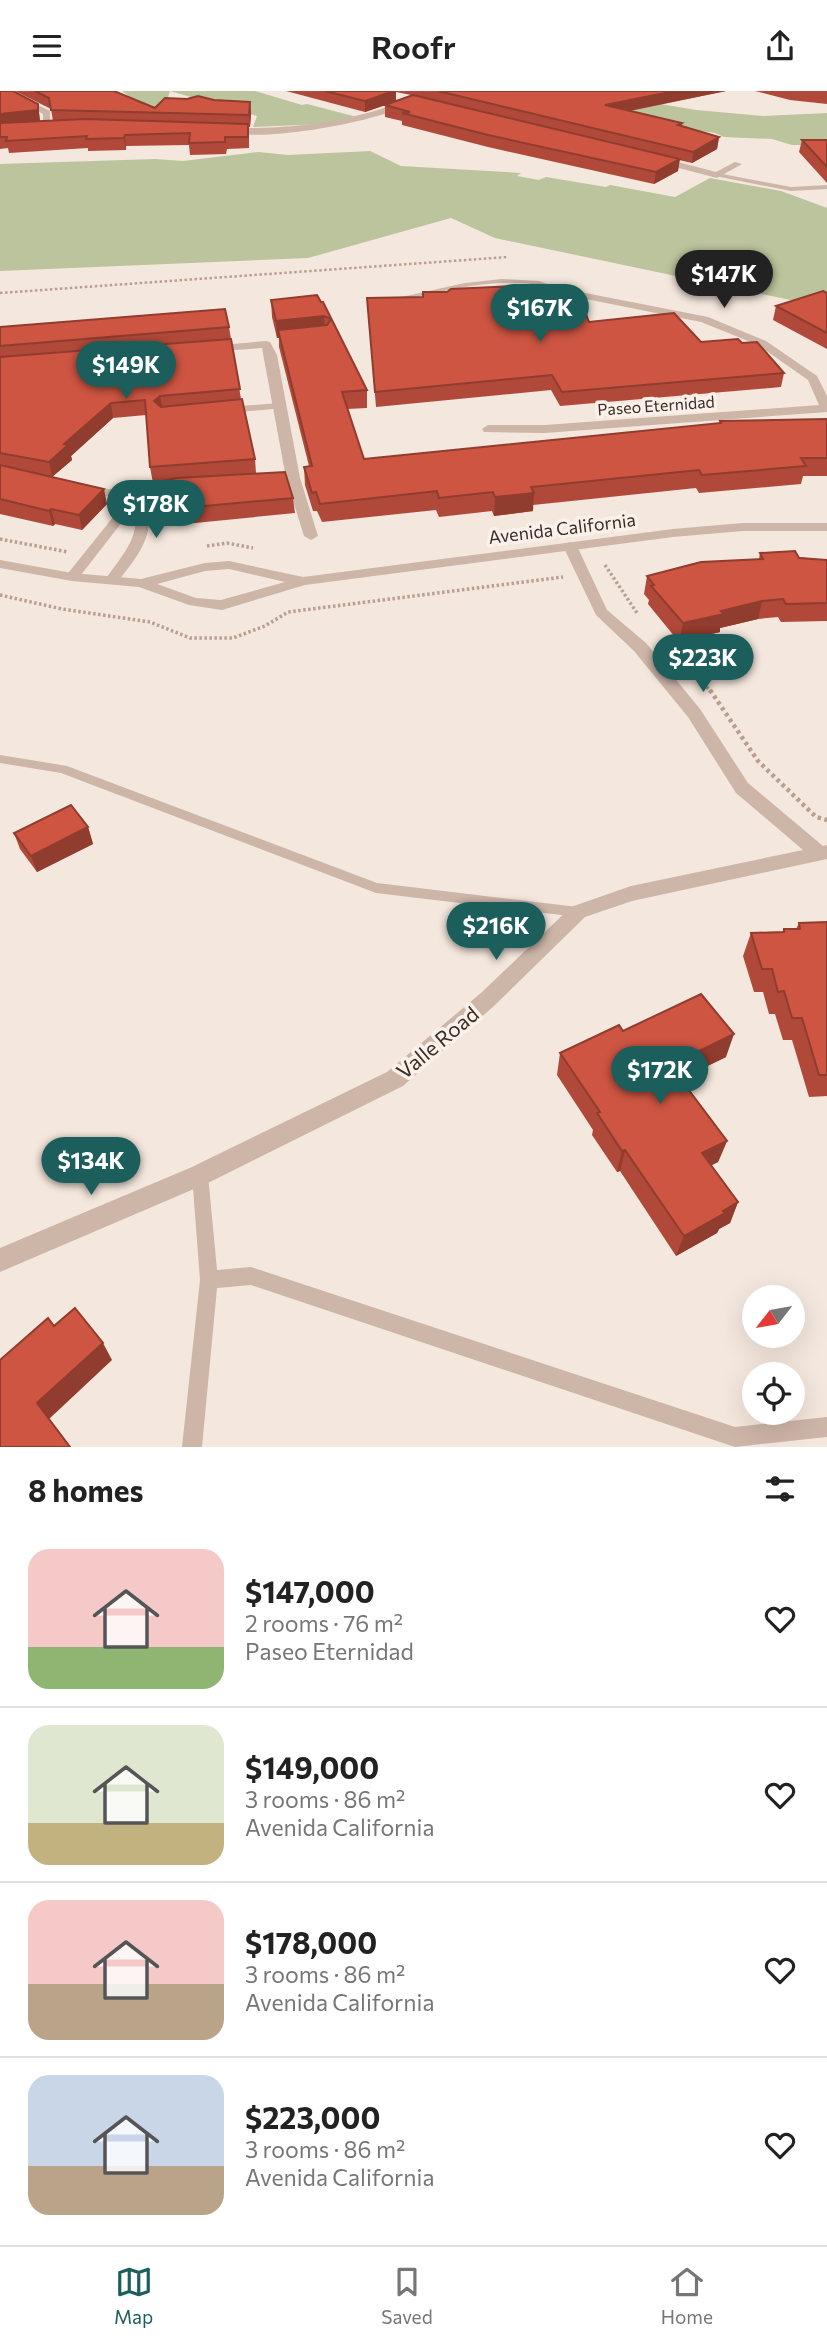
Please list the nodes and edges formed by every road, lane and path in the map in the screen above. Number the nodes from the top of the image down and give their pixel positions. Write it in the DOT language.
graph roads {
  1 [pos="3,91"];
  2 [pos="394,96"];
  3 [pos="47,126"];
  4 [pos="61,126"];
  5 [pos="34,127"];
  6 [pos="213,130"];
  7 [pos="638,155"];
  8 [pos="738,164"];
  9 [pos="717,175"];
  10 [pos="827,187"];
  11 [pos="508,257"];
  12 [pos="0,293"];
  13 [pos="570,293"];
  14 [pos="387,301"];
  15 [pos="200,349"];
  16 [pos="161,353"];
  17 [pos="122,356"];
  18 [pos="81,359"];
  19 [pos="124,394"];
  20 [pos="280,406"];
  21 [pos="827,408"];
  22 [pos="215,411"];
  23 [pos="488,429"];
  24 [pos="204,485"];
  25 [pos="67,487"];
  26 [pos="131,495"];
  27 [pos="618,518"];
  28 [pos="563,525"];
  29 [pos="827,527"];
  30 [pos="311,536"];
  31 [pos="0,539"];
  32 [pos="570,546"];
  33 [pos="200,548"];
  34 [pos="256,549"];
  35 [pos="90,556"];
  36 [pos="0,564"];
  37 [pos="72,577"];
  38 [pos="111,581"];
  39 [pos="303,581"];
  40 [pos="141,583"];
  41 [pos="0,759"];
  42 [pos="823,853"];
  43 [pos="578,912"];
  44 [pos="200,1175"];
  45 [pos="0,1260"];
  46 [pos="209,1280"];
  47 [pos="827,1427"];
  48 [pos="192,1447"];
  1 -- 3 [label="street"];
  2 -- 6 [label="street"];
  3 -- 4 [label="street"];
  3 -- 5 [label="street"];
  7 -- 9 [label="street"];
  8 -- 9 [label="street"];
  9 -- 10 [label="lane"];
  11 -- 12 [label="path"];
  13 -- 14 [label="lane"];
  13 -- 21 [label="street"];
  15 -- 20 [label="street"];
  16 -- 17 [label="street"];
  17 -- 18 [label="street"];
  17 -- 19 [label="lane"];
  20 -- 22 [label="lane"];
  20 -- 30 [label="street"];
  21 -- 23 [label="street, Paseo Eternidad"];
  24 -- 26 [label="street"];
  25 -- 26 [label="street"];
  26 -- 35 [label="street"];
  26 -- 38 [label="street"];
  27 -- 28 [label="path"];
  29 -- 32 [label="street, Avenida California"];
  31 -- 35 [label="path"];
  32 -- 39 [label="street, Avenida California"];
  32 -- 42 [label="street"];
  33 -- 34 [label="path"];
  35 -- 37 [label="street"];
  36 -- 37 [label="street, Avenida California"];
  37 -- 38 [label="street, Avenida California"];
  38 -- 40 [label="street, Avenida California"];
  39 -- 40 [label="street, Avenida California"];
  39 -- 40 [label="street, Avenida California"];
  41 -- 43 [label="lane"];
  42 -- 43 [label="street, Valle Road"];
  43 -- 44 [label="street, Valle Road"];
  44 -- 45 [label="street, Valle Road"];
  44 -- 46 [label="lane"];
  46 -- 47 [label="lane"];
  46 -- 48 [label="lane"];
}
